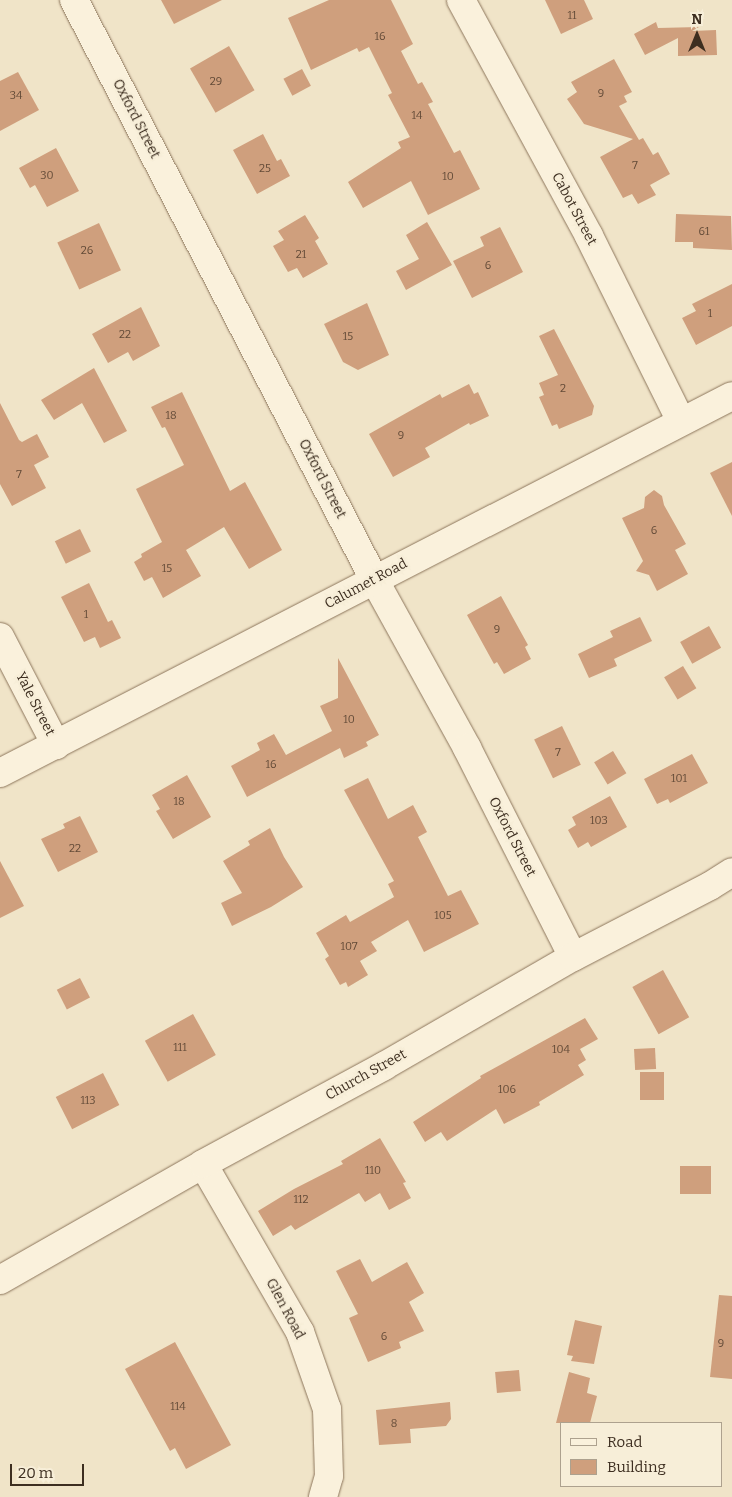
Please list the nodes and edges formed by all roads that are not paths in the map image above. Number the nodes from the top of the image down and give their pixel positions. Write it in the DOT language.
graph roads {
  1 [pos="74,0"];
  2 [pos="461,0"];
  3 [pos="732,396"];
  4 [pos="681,421"];
  5 [pos="375,581"];
  6 [pos="0,637"];
  7 [pos="56,745"];
  8 [pos="0,773"];
  9 [pos="732,872"];
  10 [pos="573,956"];
  11 [pos="203,1164"];
  12 [pos="0,1280"];
  13 [pos="323,1497"];
  1 -- 5 [label="street, Oxford Street"];
  2 -- 4 [label="street, Cabot Street"];
  3 -- 4 [label="street, Calumet Road"];
  4 -- 5 [label="street, Calumet Road"];
  5 -- 7 [label="street, Calumet Road"];
  5 -- 10 [label="street, Oxford Street"];
  6 -- 7 [label="street, Yale Street"];
  7 -- 8 [label="street, Calumet Road"];
  9 -- 10 [label="street, Church Street"];
  10 -- 11 [label="street, Church Street"];
  11 -- 12 [label="street, Church Street"];
  11 -- 13 [label="street, Glen Road"];
}
